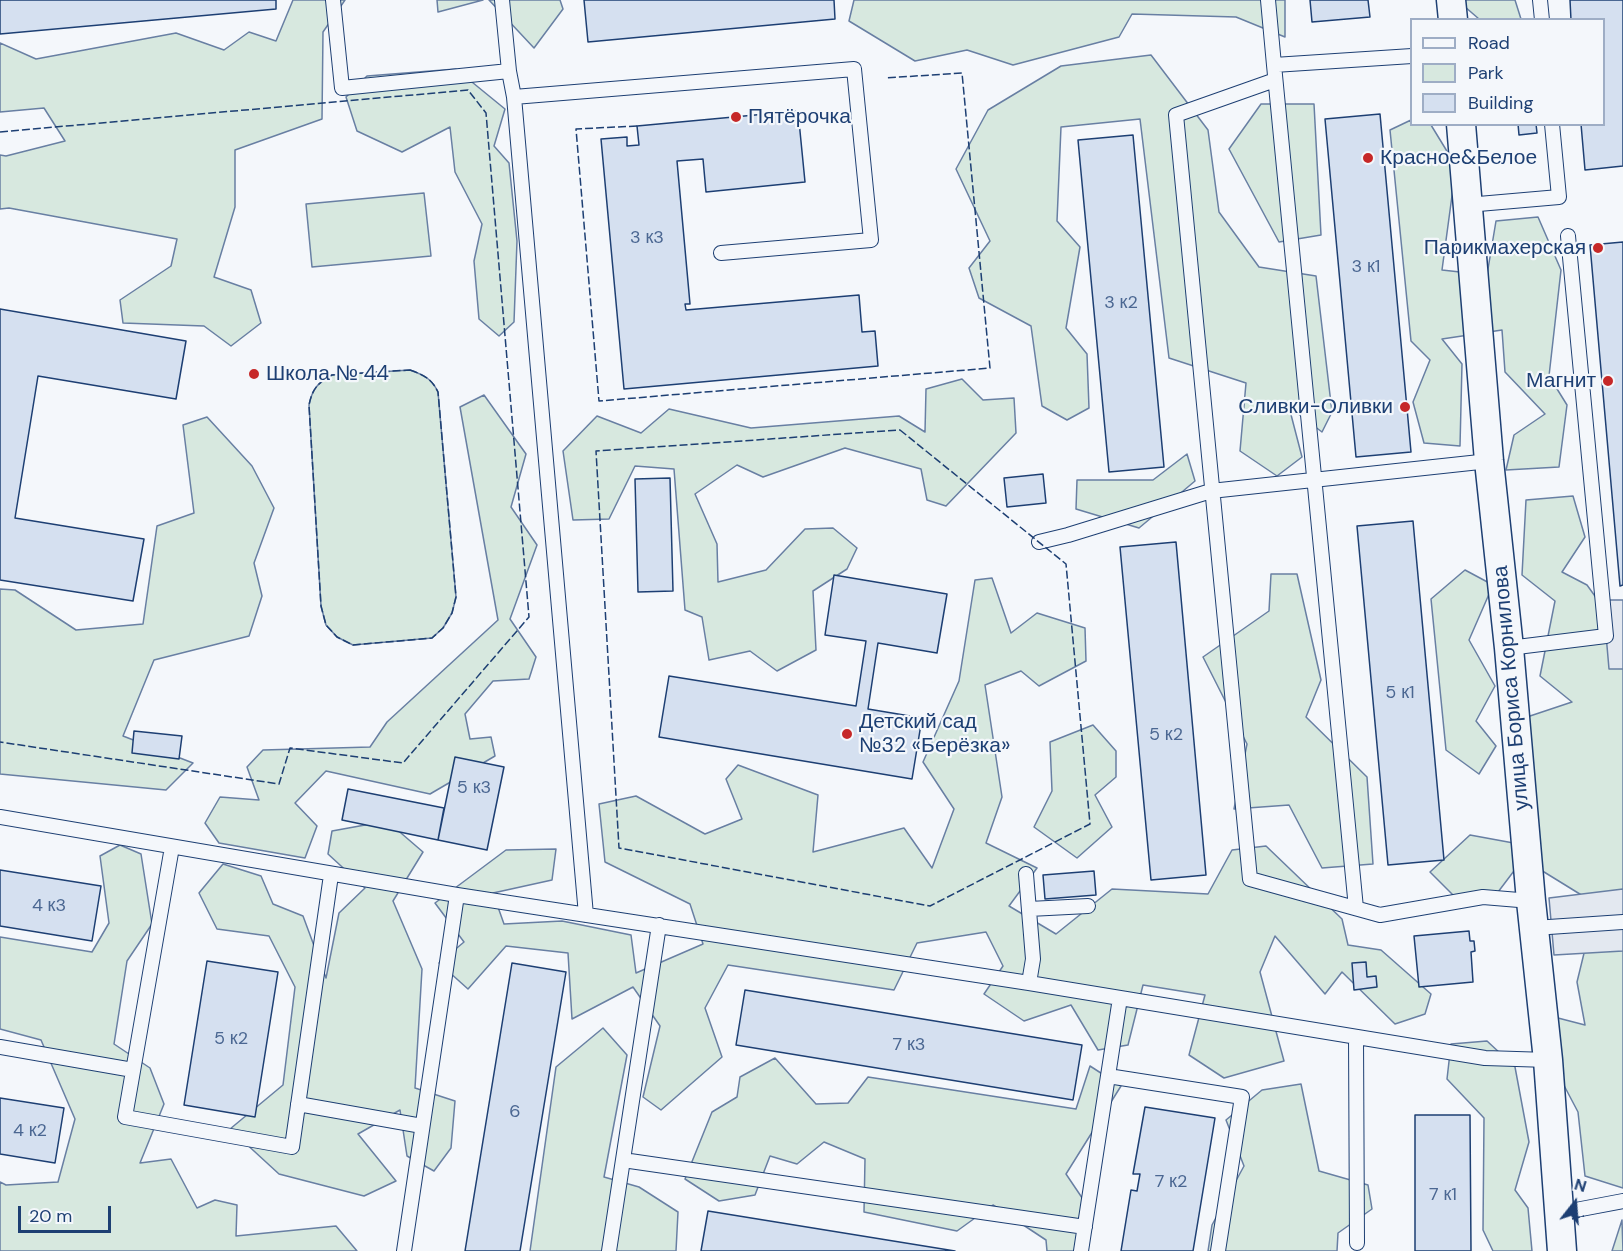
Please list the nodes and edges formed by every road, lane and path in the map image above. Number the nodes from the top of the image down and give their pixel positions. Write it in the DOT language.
graph roads {
  1 [pos="333,0"];
  2 [pos="502,0"];
  3 [pos="1268,0"];
  4 [pos="1451,0"];
  5 [pos="1540,0"];
  6 [pos="1453,18"];
  7 [pos="1542,18"];
  8 [pos="1410,56"];
  9 [pos="1274,65"];
  10 [pos="509,71"];
  11 [pos="1275,80"];
  12 [pos="514,97"];
  13 [pos="1461,126"];
  14 [pos="1552,126"];
  15 [pos="1467,205"];
  16 [pos="1568,236"];
  17 [pos="721,253"];
  18 [pos="1489,461"];
  19 [pos="1315,479"];
  20 [pos="1211,491"];
  21 [pos="1039,542"];
  22 [pos="1509,648"];
  23 [pos="0,817"];
  24 [pos="172,847"];
  25 [pos="1026,874"];
  26 [pos="331,875"];
  27 [pos="457,895"];
  28 [pos="1088,906"];
  29 [pos="1356,908"];
  30 [pos="1029,909"];
  31 [pos="1533,914"];
  32 [pos="586,915"];
  33 [pos="1623,922"];
  34 [pos="659,925"];
  35 [pos="1029,983"];
  36 [pos="1120,998"];
  37 [pos="1356,1037"];
  38 [pos="0,1047"];
  39 [pos="1548,1060"];
  40 [pos="133,1070"];
  41 [pos="1108,1076"];
  42 [pos="298,1104"];
  43 [pos="422,1126"];
  44 [pos="623,1160"];
  45 [pos="1623,1201"];
  46 [pos="1560,1213"];
  47 [pos="1085,1227"];
  48 [pos="1357,1243"];
  49 [pos="1222,1250"];
  50 [pos="404,1251"];
  51 [pos="609,1251"];
  52 [pos="1081,1251"];
  53 [pos="1562,1251"];
  1 -- 10 [label="lane"];
  2 -- 10 [label="lane"];
  3 -- 9 [label="lane"];
  4 -- 6 [label="street"];
  5 -- 7 [label="lane"];
  8 -- 9 [label="lane"];
  9 -- 11 [label="lane"];
  10 -- 12 [label="lane"];
  11 -- 19 [label="lane"];
  11 -- 20 [label="lane"];
  12 -- 17 [label="lane"];
  12 -- 32 [label="lane"];
  13 -- 15 [label="street, улица Бориса Корнилова"];
  14 -- 15 [label="lane"];
  15 -- 18 [label="street, улица Бориса Корнилова"];
  16 -- 22 [label="lane"];
  18 -- 19 [label="lane"];
  18 -- 22 [label="street, улица Бориса Корнилова"];
  19 -- 20 [label="lane"];
  19 -- 29 [label="lane"];
  20 -- 21 [label="lane"];
  20 -- 29 [label="lane"];
  22 -- 31 [label="street, улица Бориса Корнилова"];
  23 -- 24 [label="lane"];
  24 -- 26 [label="lane"];
  24 -- 40 [label="lane"];
  25 -- 30 [label="lane"];
  26 -- 27 [label="lane"];
  26 -- 42 [label="lane"];
  27 -- 32 [label="lane"];
  27 -- 43 [label="lane"];
  28 -- 30 [label="lane"];
  29 -- 31 [label="lane"];
  30 -- 35 [label="lane"];
  31 -- 33 [label="lane"];
  31 -- 39 [label="street, улица Бориса Корнилова"];
  32 -- 34 [label="lane"];
  34 -- 35 [label="lane"];
  34 -- 44 [label="lane"];
  35 -- 36 [label="lane"];
  36 -- 37 [label="lane"];
  36 -- 41 [label="lane"];
  37 -- 39 [label="lane"];
  37 -- 48 [label="lane"];
  38 -- 40 [label="lane"];
  39 -- 46 [label="street, улица Бориса Корнилова"];
  40 -- 42 [label="lane"];
  41 -- 47 [label="lane"];
  41 -- 49 [label="lane"];
  42 -- 43 [label="lane"];
  43 -- 50 [label="lane"];
  44 -- 47 [label="lane"];
  44 -- 51 [label="lane"];
  45 -- 46 [label="lane"];
  46 -- 53 [label="street, улица Бориса Корнилова"];
  47 -- 52 [label="lane"];
}
